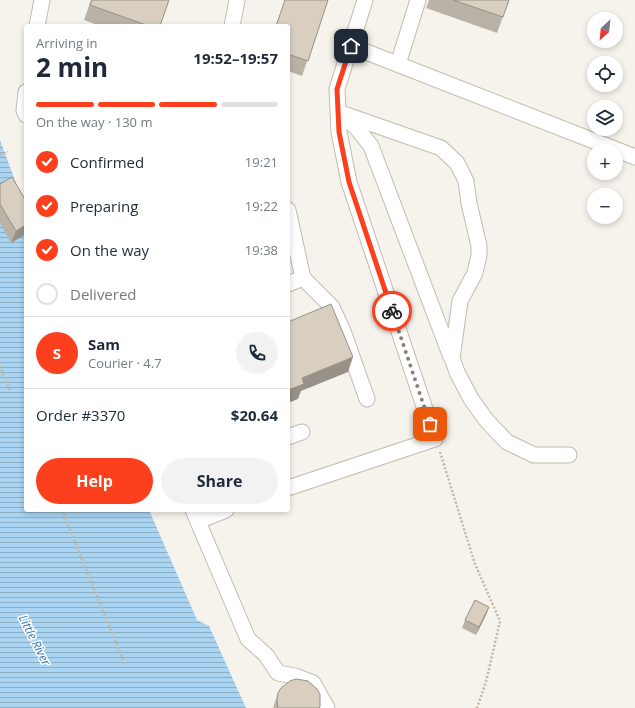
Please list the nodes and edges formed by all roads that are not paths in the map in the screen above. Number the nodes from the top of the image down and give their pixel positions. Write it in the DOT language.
graph roads {
  1 [pos="42,0"];
  2 [pos="237,0"];
  3 [pos="365,0"];
  4 [pos="418,0"];
  5 [pos="37,24"];
  6 [pos="232,24"];
  7 [pos="351,46"];
  8 [pos="398,64"];
  9 [pos="338,112"];
  10 [pos="635,157"];
  11 [pos="290,218"];
  12 [pos="304,278"];
  13 [pos="290,283"];
  14 [pos="452,358"];
  15 [pos="367,399"];
  16 [pos="569,455"];
  17 [pos="290,487"];
  18 [pos="216,512"];
  19 [pos="196,516"];
  20 [pos="327,708"];
  1 -- 5 [label="street"];
  2 -- 6 [label="street"];
  3 -- 7 [label="street"];
  4 -- 8 [label="street"];
  7 -- 8 [label="street"];
  7 -- 9 [label="street"];
  8 -- 10 [label="street"];
  9 -- 14 [label="street"];
  9 -- 14 [label="street"];
  9 -- 17 [label="street"];
  11 -- 12 [label="street"];
  12 -- 13 [label="street"];
  12 -- 15 [label="street"];
  14 -- 16 [label="street"];
  18 -- 19 [label="street"];
  19 -- 20 [label="street"];
}
